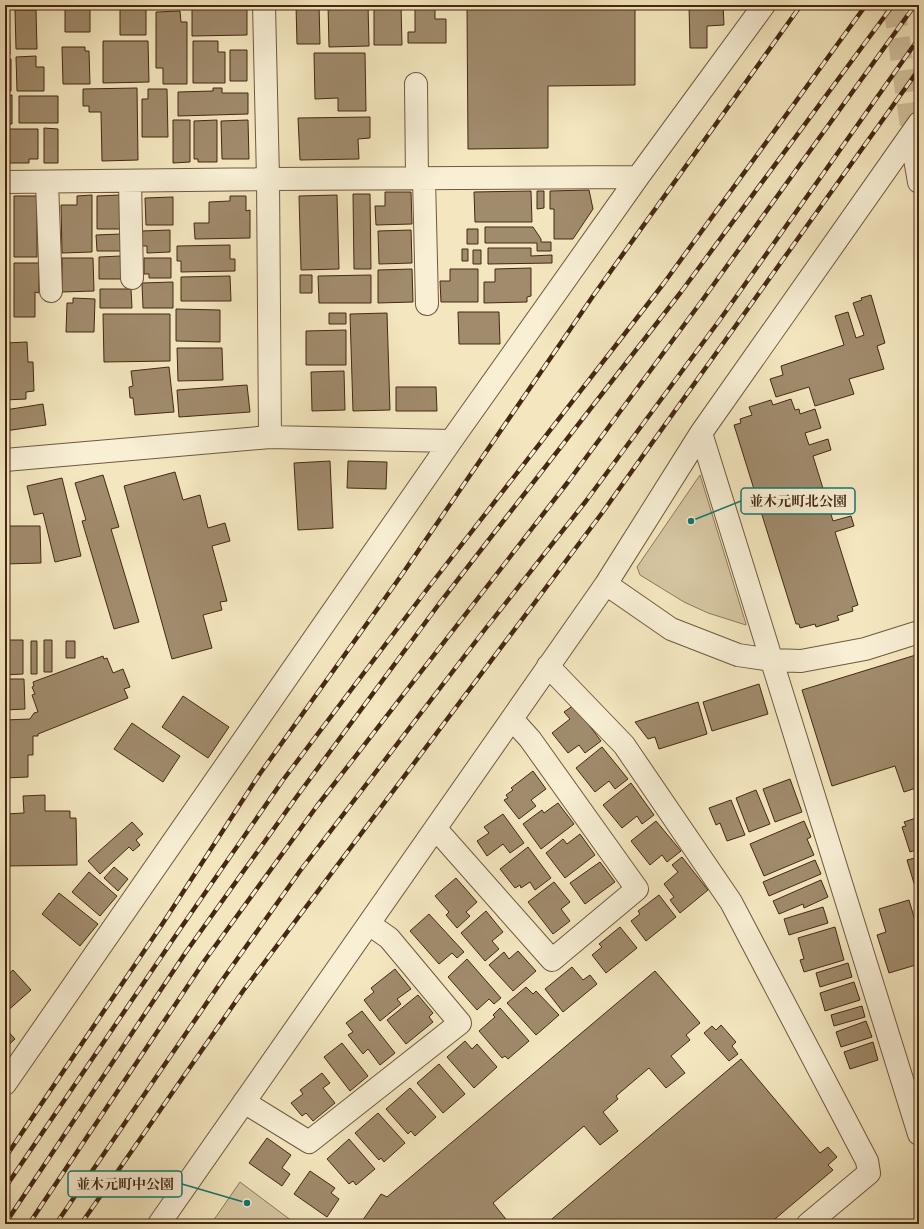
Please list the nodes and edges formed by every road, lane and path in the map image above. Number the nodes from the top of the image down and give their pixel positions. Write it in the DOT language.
graph roads {
  1 [pos="264,5"];
  2 [pos="764,5"];
  3 [pos="416,84"];
  4 [pos="919,124"];
  5 [pos="916,159"];
  6 [pos="638,177"];
  7 [pos="421,178"];
  8 [pos="268,179"];
  9 [pos="130,181"];
  10 [pos="5,182"];
  11 [pos="47,182"];
  12 [pos="919,182"];
  13 [pos="132,278"];
  14 [pos="51,291"];
  15 [pos="427,304"];
  16 [pos="701,433"];
  17 [pos="270,437"];
  18 [pos="451,441"];
  19 [pos="5,460"];
  20 [pos="606,584"];
  21 [pos="919,632"];
  22 [pos="771,660"];
  23 [pos="548,666"];
  24 [pos="512,718"];
  25 [pos="436,829"];
  26 [pos="369,924"];
  27 [pos="5,1084"];
  28 [pos="244,1102"];
  29 [pos="919,1134"];
  30 [pos="159,1224"];
  31 [pos="808,1224"];
  1 -- 8 [label="street"];
  2 -- 6 [label="street"];
  3 -- 7 [label="street"];
  4 -- 16 [label="street"];
  5 -- 12 [label="street"];
  6 -- 7 [label="street"];
  6 -- 18 [label="street"];
  7 -- 8 [label="street"];
  7 -- 15 [label="street"];
  8 -- 9 [label="street"];
  8 -- 17 [label="street"];
  9 -- 11 [label="street"];
  9 -- 13 [label="street"];
  10 -- 11 [label="street"];
  11 -- 14 [label="street"];
  16 -- 20 [label="street"];
  16 -- 22 [label="street"];
  17 -- 18 [label="street"];
  17 -- 19 [label="street"];
  18 -- 27 [label="street"];
  20 -- 22 [label="street"];
  20 -- 23 [label="street"];
  21 -- 22 [label="street"];
  22 -- 29 [label="street"];
  23 -- 24 [label="street"];
  23 -- 31 [label="street"];
  24 -- 25 [label="street"];
  24 -- 25 [label="street"];
  25 -- 26 [label="street"];
  26 -- 28 [label="street"];
  26 -- 28 [label="street"];
  28 -- 30 [label="street"];
}
